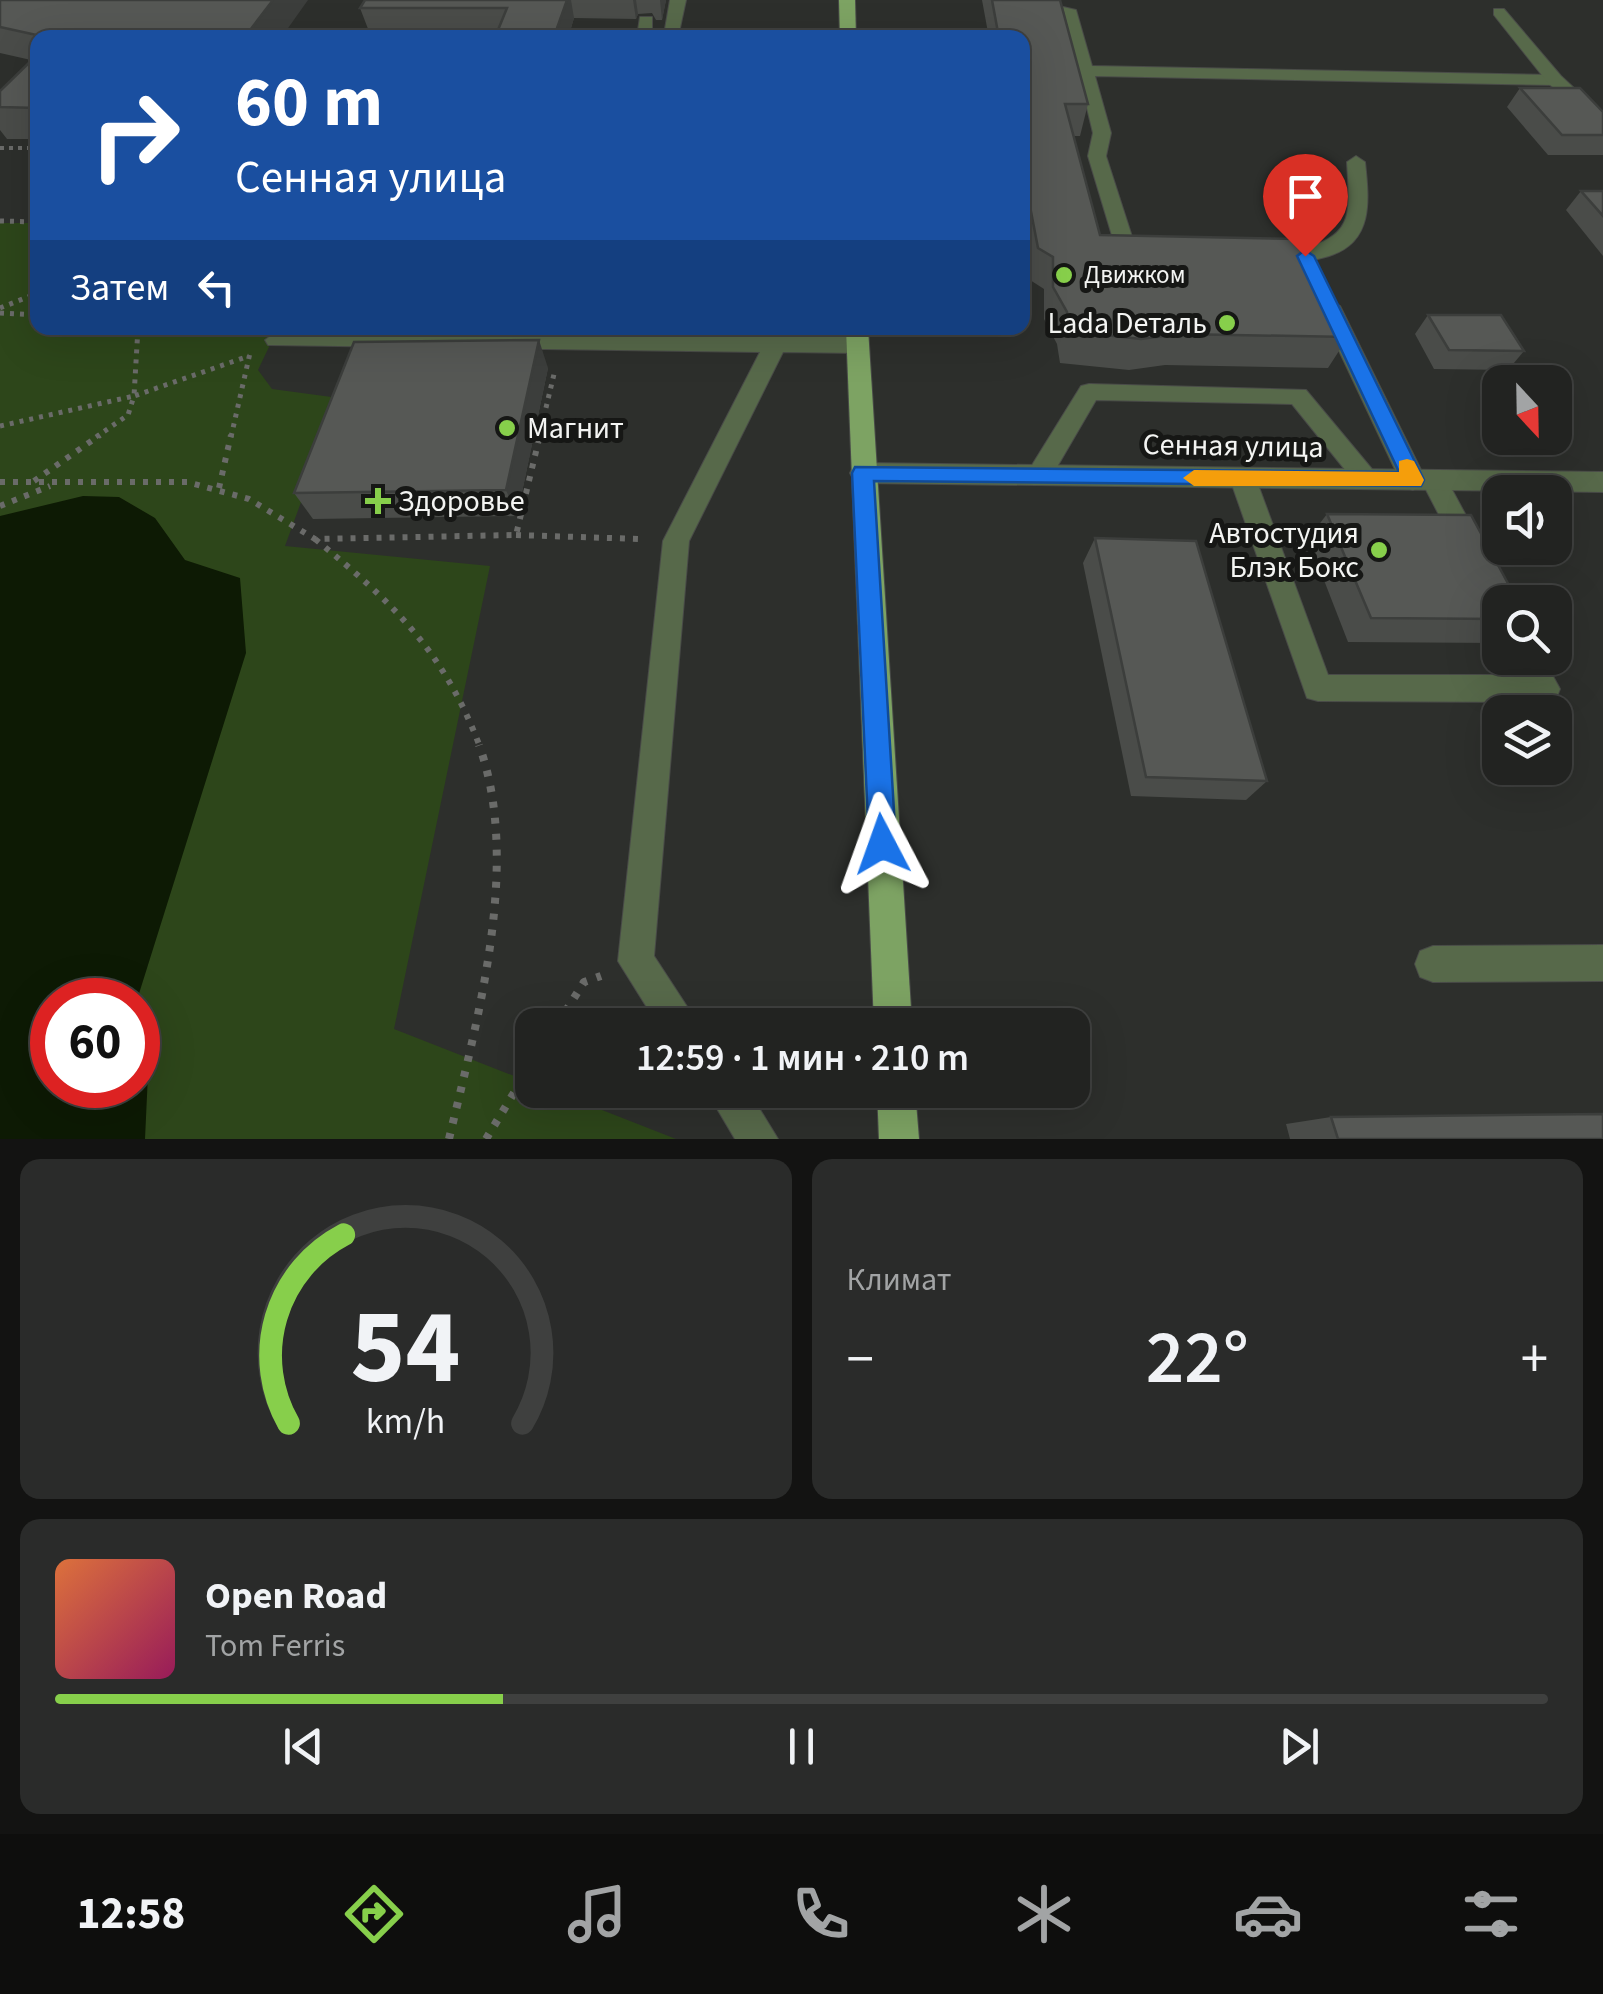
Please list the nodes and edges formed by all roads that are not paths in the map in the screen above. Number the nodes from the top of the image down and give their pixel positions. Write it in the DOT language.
graph roads {
  1 [pos="678,0"];
  2 [pos="847,0"];
  3 [pos="1068,10"];
  4 [pos="1499,12"];
  5 [pos="646,20"];
  6 [pos="644,30"];
  7 [pos="673,30"];
  8 [pos="848,30"];
  9 [pos="1086,72"];
  10 [pos="1555,80"];
  11 [pos="1603,126"];
  12 [pos="1356,162"];
  13 [pos="1166,253"];
  14 [pos="650,335"];
  15 [pos="680,335"];
  16 [pos="857,336"];
  17 [pos="276,340"];
  18 [pos="776,343"];
  19 [pos="862,473"];
  20 [pos="1038,477"];
  21 [pos="1242,479"];
  22 [pos="1368,480"];
  23 [pos="1424,480"];
  24 [pos="1603,482"];
  25 [pos="1488,585"];
  26 [pos="1537,675"];
  27 [pos="1603,963"];
  28 [pos="1432,964"];
  29 [pos="668,1008"];
  30 [pos="892,1008"];
  31 [pos="737,1108"];
  32 [pos="897,1108"];
  33 [pos="758,1139"];
  34 [pos="899,1139"];
  1 -- 7 [label="street"];
  2 -- 8 [label="main road"];
  3 -- 9 [label="street"];
  4 -- 10 [label="street"];
  5 -- 6 [label="street"];
  9 -- 10 [label="street"];
  9 -- 13 [label="street"];
  10 -- 11 [label="street"];
  12 -- 23 [label="street"];
  14 -- 17 [label="street"];
  15 -- 18 [label="street"];
  16 -- 18 [label="street"];
  16 -- 19 [label="main road"];
  18 -- 29 [label="street"];
  19 -- 20 [label="street, Сенная улица"];
  19 -- 30 [label="main road"];
  20 -- 21 [label="street, Сенная улица"];
  20 -- 22 [label="street"];
  21 -- 22 [label="street, Сенная улица"];
  21 -- 26 [label="street"];
  22 -- 23 [label="street, Сенная улица"];
  23 -- 24 [label="street, Сенная улица"];
  23 -- 25 [label="street"];
  27 -- 28 [label="street"];
  31 -- 33 [label="street"];
  32 -- 34 [label="main road"];
}
